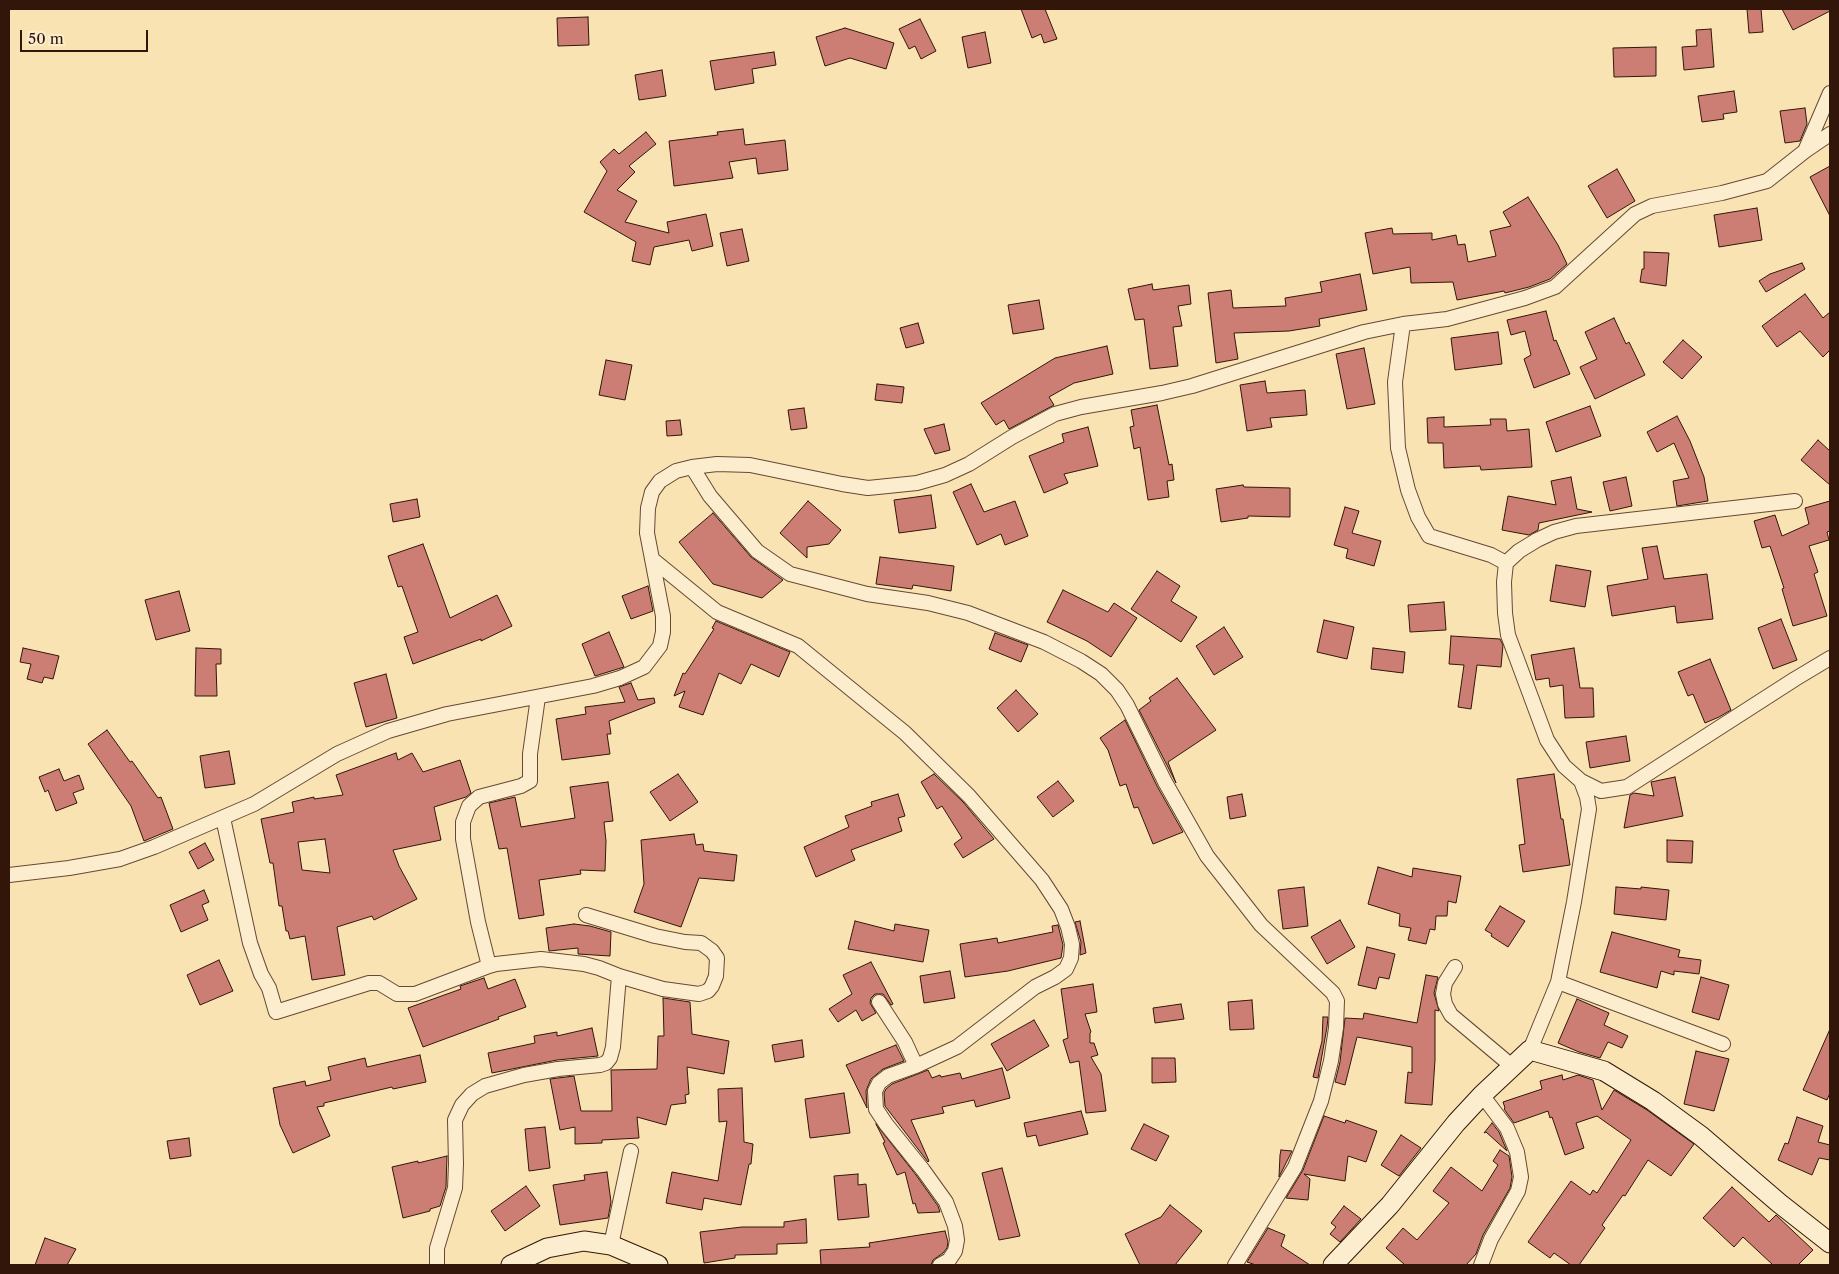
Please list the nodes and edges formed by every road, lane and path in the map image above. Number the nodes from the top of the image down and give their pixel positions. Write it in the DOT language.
graph roads {
  1 [pos="1830,93"];
  2 [pos="1830,134"];
  3 [pos="1805,150"];
  4 [pos="1402,324"];
  5 [pos="692,467"];
  6 [pos="1795,501"];
  7 [pos="652,559"];
  8 [pos="1506,563"];
  9 [pos="1830,658"];
  10 [pos="538,697"];
  11 [pos="1581,781"];
  12 [pos="223,818"];
  13 [pos="9,875"];
  14 [pos="586,915"];
  15 [pos="489,966"];
  16 [pos="1455,967"];
  17 [pos="619,976"];
  18 [pos="1558,982"];
  19 [pos="879,1002"];
  20 [pos="1724,1044"];
  21 [pos="1530,1050"];
  22 [pos="916,1066"];
  23 [pos="1513,1067"];
  24 [pos="1482,1095"];
  25 [pos="631,1150"];
  26 [pos="1830,1243"];
  27 [pos="611,1245"];
  28 [pos="438,1265"];
  29 [pos="511,1265"];
  30 [pos="658,1265"];
  31 [pos="940,1265"];
  32 [pos="1235,1265"];
  33 [pos="1333,1265"];
  34 [pos="1481,1265"];
  1 -- 3 [label="street"];
  2 -- 3 [label="street"];
  3 -- 4 [label="street"];
  4 -- 5 [label="street"];
  4 -- 8 [label="street"];
  5 -- 7 [label="street"];
  5 -- 32 [label="street"];
  6 -- 8 [label="street"];
  7 -- 10 [label="street"];
  7 -- 22 [label="street"];
  8 -- 11 [label="street"];
  9 -- 11 [label="street"];
  10 -- 12 [label="street"];
  10 -- 15 [label="street"];
  11 -- 18 [label="street"];
  12 -- 13 [label="street"];
  12 -- 15 [label="street"];
  14 -- 17 [label="street"];
  15 -- 17 [label="street"];
  16 -- 23 [label="street"];
  17 -- 28 [label="street"];
  18 -- 20 [label="street"];
  18 -- 21 [label="street"];
  19 -- 22 [label="street"];
  21 -- 23 [label="street"];
  21 -- 26 [label="street"];
  22 -- 31 [label="street"];
  23 -- 24 [label="street"];
  24 -- 33 [label="street"];
  24 -- 34 [label="street"];
  25 -- 27 [label="street"];
  27 -- 29 [label="street"];
  27 -- 30 [label="street"];
}
